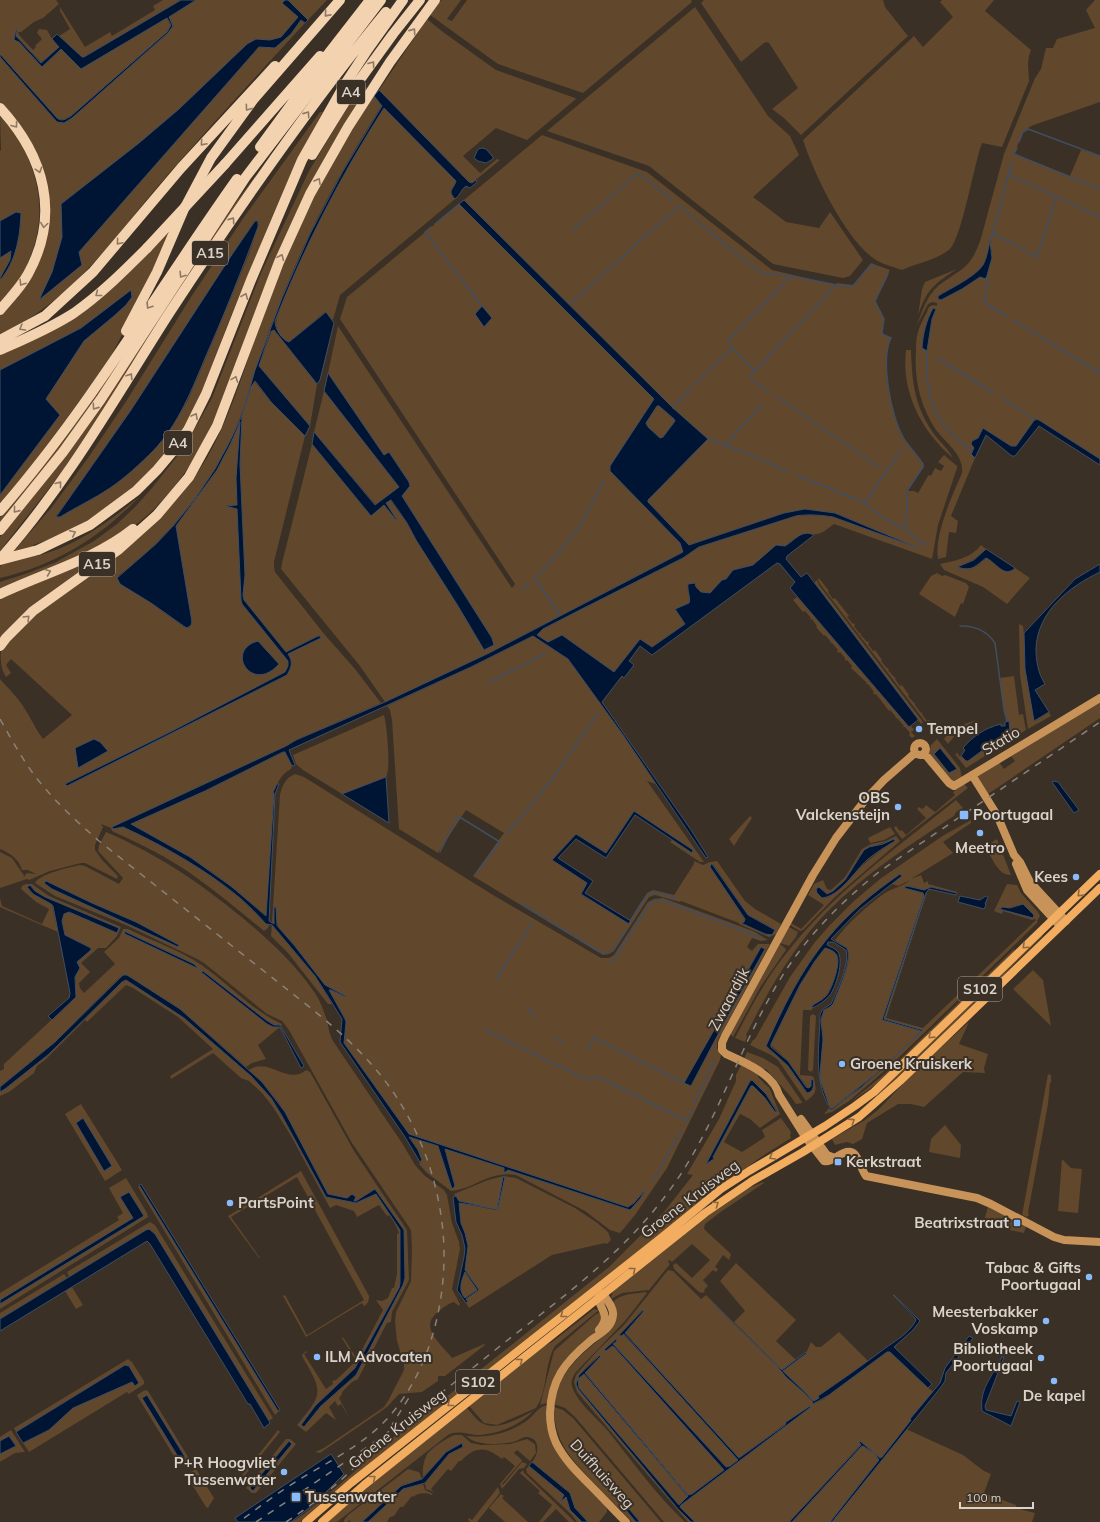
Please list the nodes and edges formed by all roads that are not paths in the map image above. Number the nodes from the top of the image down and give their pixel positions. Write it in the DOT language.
graph roads {
  1 [pos="340,0"];
  2 [pos="370,0"];
  3 [pos="381,0"];
  4 [pos="396,0"];
  5 [pos="403,0"];
  6 [pos="420,0"];
  7 [pos="435,0"];
  8 [pos="354,19"];
  9 [pos="312,31"];
  10 [pos="0,108"];
  11 [pos="290,190"];
  12 [pos="0,310"];
  13 [pos="0,340"];
  14 [pos="0,350"];
  15 [pos="102,376"];
  16 [pos="189,477"];
  17 [pos="0,511"];
  18 [pos="0,530"];
  19 [pos="3,559"];
  20 [pos="0,594"];
  21 [pos="0,646"];
  22 [pos="1100,698"];
  23 [pos="972,775"];
  24 [pos="1100,874"];
  25 [pos="1100,888"];
  26 [pos="1056,916"];
  27 [pos="1063,923"];
  28 [pos="776,942"];
  29 [pos="809,1136"];
  30 [pos="816,1144"];
  31 [pos="1100,1242"];
  32 [pos="599,1292"];
  33 [pos="602,1308"];
  34 [pos="577,1315"];
  35 [pos="591,1340"];
  36 [pos="306,1522"];
  37 [pos="322,1522"];
  38 [pos="626,1522"];
  1 -- 9 [label="highway, A15, one-way"];
  2 -- 8 [label="highway, A15"];
  3 -- 18 [label="highway, A15, one-way"];
  19 -- 4 [label="highway, A15, one-way"];
  5 -- 11 [label="highway, A4"];
  11 -- 6 [label="highway, A4, one-way"];
  16 -- 7 [label="highway, A15, one-way"];
  8 -- 14 [label="highway, A15, one-way, bridge"];
  8 -- 15 [label="highway, A15, one-way"];
  9 -- 13 [label="highway, A15, one-way"];
  9 -- 15 [label="highway, A15, one-way"];
  10 -- 12 [label="highway, one-way"];
  19 -- 11 [label="highway, A4, one-way"];
  15 -- 17 [label="highway, A15"];
  20 -- 16 [label="highway, A15, one-way"];
  21 -- 16 [label="highway, A15, one-way"];
  22 -- 23 [label="street, Statio"];
  23 -- 26 [label="street"];
  23 -- 28 [label="street, Statio"];
  24 -- 26 [label="main road, Groene Kruisweg / S102, one-way"];
  25 -- 27 [label="main road, S102"];
  26 -- 27 [label="street"];
  26 -- 29 [label="main road, Groene Kruisweg / S102, one-way"];
  30 -- 27 [label="main road, S102, one-way"];
  28 -- 29 [label="street, Zwaardijk"];
  29 -- 30 [label="street, Zwaardijk"];
  29 -- 32 [label="main road, Groene Kruisweg / S102, one-way"];
  30 -- 31 [label="street, Zwaardijk"];
  32 -- 30 [label="main road, Groene Kruisweg / S102, one-way"];
  32 -- 33 [label="street, Duifhuisweg"];
  32 -- 34 [label="main road, Groene Kruisweg / S102"];
  32 -- 35 [label="street, Duifhuisweg"];
  32 -- 36 [label="main road, Groene Kruisweg / S102, one-way"];
  33 -- 34 [label="street"];
  33 -- 35 [label="street, Duifhuisweg"];
  37 -- 34 [label="main road, Groene Kruisweg / S102, one-way"];
  35 -- 38 [label="street, Duifhuisweg"];
}
